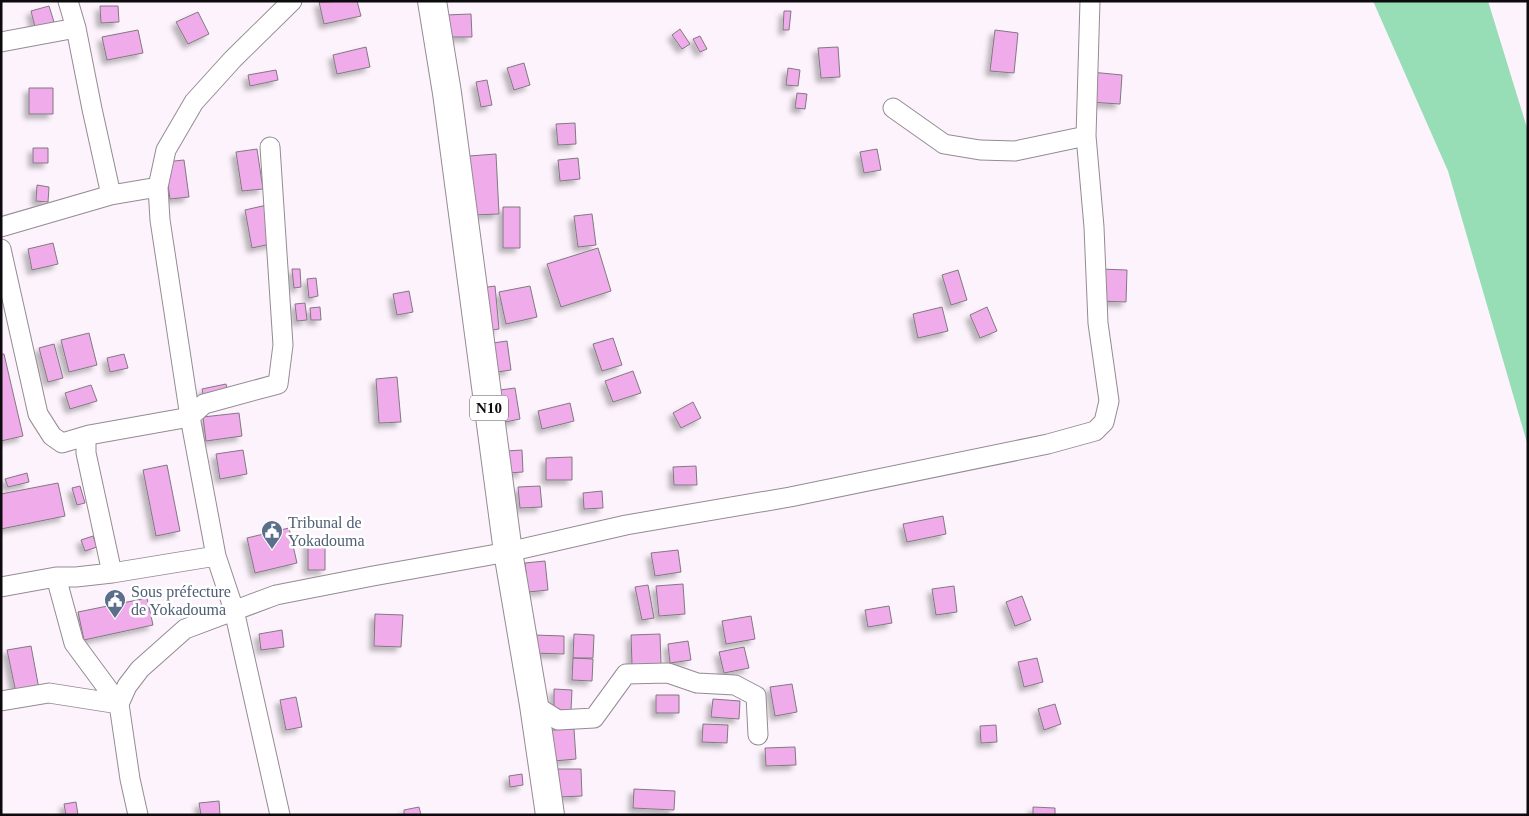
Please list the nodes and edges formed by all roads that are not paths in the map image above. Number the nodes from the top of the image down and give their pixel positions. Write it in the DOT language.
graph roads {
  1 [pos="68,1"];
  2 [pos="292,1"];
  3 [pos="432,1"];
  4 [pos="1090,1"];
  5 [pos="76,28"];
  6 [pos="1,42"];
  7 [pos="893,108"];
  8 [pos="1086,136"];
  9 [pos="270,147"];
  10 [pos="158,187"];
  11 [pos="112,195"];
  12 [pos="1,227"];
  13 [pos="1,249"];
  14 [pos="190,417"];
  15 [pos="89,435"];
  16 [pos="508,552"];
  17 [pos="216,556"];
  18 [pos="112,572"];
  19 [pos="56,577"];
  20 [pos="1,587"];
  21 [pos="234,610"];
  22 [pos="1,701"];
  23 [pos="119,704"];
  24 [pos="534,704"];
  25 [pos="758,735"];
  26 [pos="138,815"];
  27 [pos="280,815"];
  28 [pos="550,815"];
  1 -- 5 [label="street"];
  2 -- 10 [label="street"];
  3 -- 16 [label="highway, N10"];
  4 -- 8 [label="street"];
  5 -- 6 [label="street"];
  5 -- 11 [label="street"];
  7 -- 8 [label="street"];
  8 -- 16 [label="street"];
  9 -- 14 [label="street"];
  10 -- 11 [label="street"];
  10 -- 14 [label="street"];
  11 -- 12 [label="street"];
  13 -- 15 [label="street"];
  14 -- 15 [label="street"];
  14 -- 17 [label="street"];
  15 -- 18 [label="street"];
  16 -- 21 [label="street"];
  16 -- 24 [label="highway, N10"];
  17 -- 18 [label="street"];
  17 -- 21 [label="street"];
  18 -- 19 [label="street"];
  19 -- 20 [label="street"];
  19 -- 23 [label="street"];
  21 -- 23 [label="street"];
  21 -- 27 [label="street"];
  22 -- 23 [label="street"];
  23 -- 26 [label="street"];
  24 -- 25 [label="street"];
  24 -- 28 [label="highway, N10"];
}
